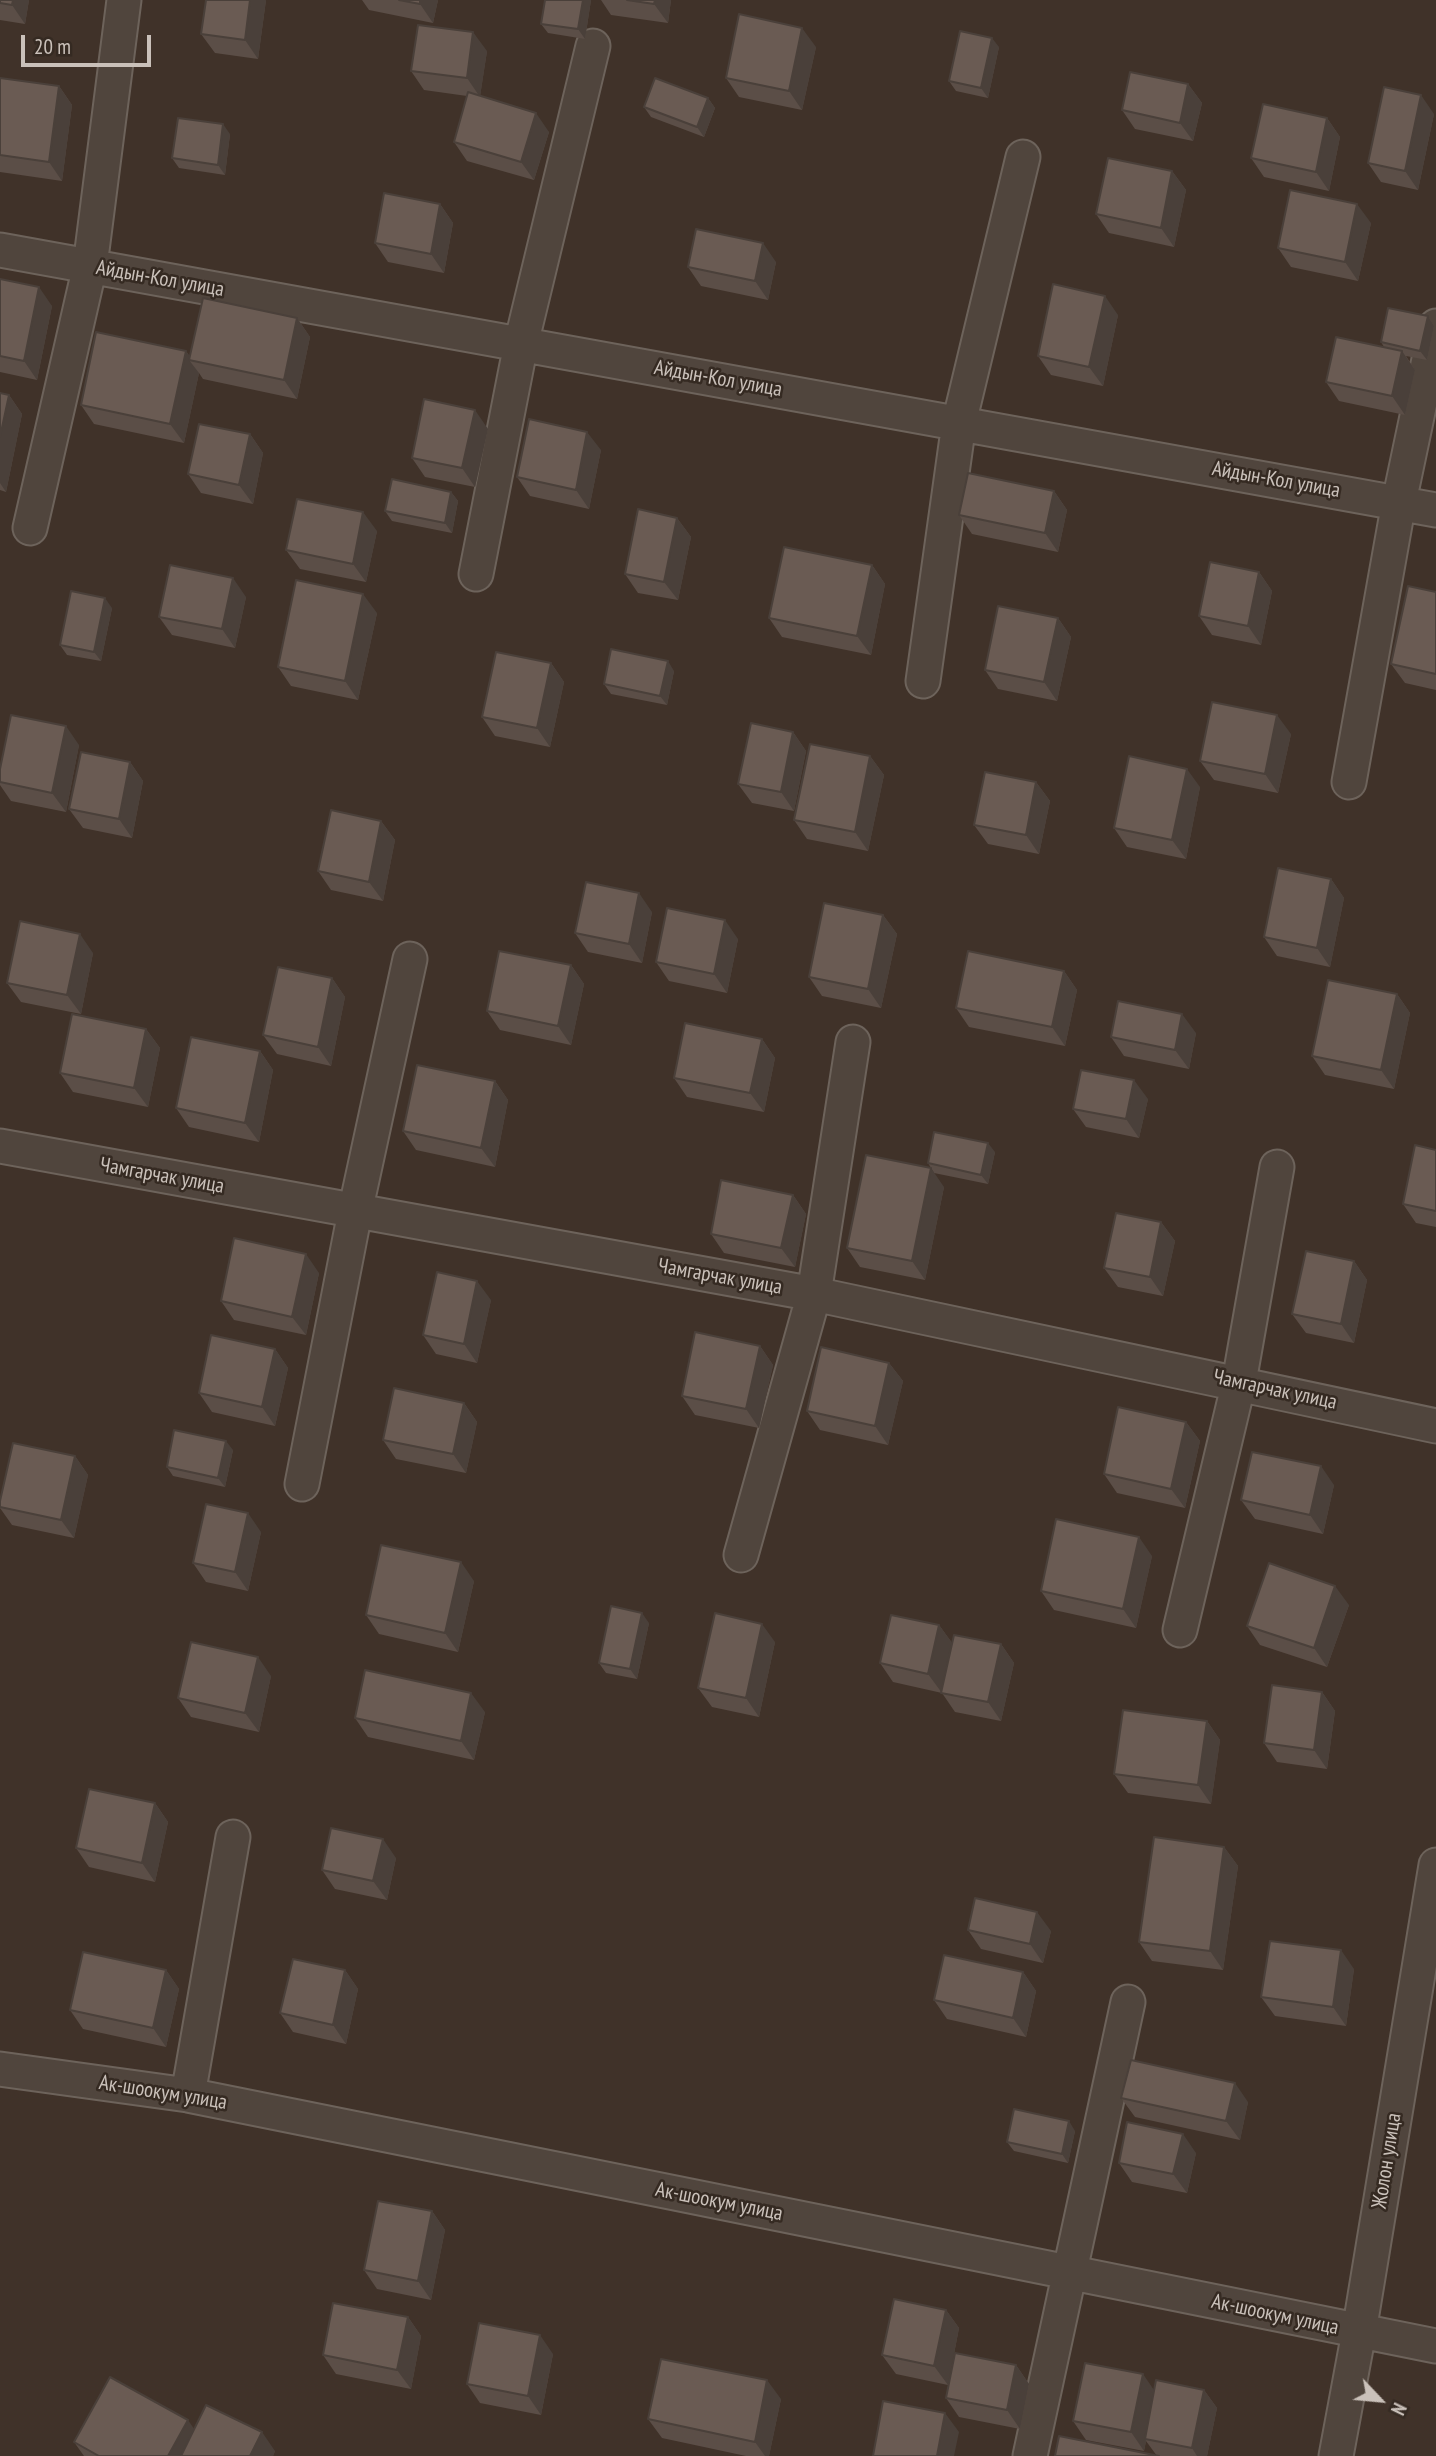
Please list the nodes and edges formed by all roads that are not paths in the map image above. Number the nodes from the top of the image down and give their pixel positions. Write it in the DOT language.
graph roads {
  1 [pos="124,0"];
  2 [pos="593,46"];
  3 [pos="1023,157"];
  4 [pos="0,250"];
  5 [pos="90,266"];
  6 [pos="1436,326"];
  7 [pos="521,344"];
  8 [pos="959,423"];
  9 [pos="1399,502"];
  10 [pos="1436,510"];
  11 [pos="30,528"];
  12 [pos="476,575"];
  13 [pos="923,681"];
  14 [pos="1349,782"];
  15 [pos="410,959"];
  16 [pos="853,1042"];
  17 [pos="0,1146"];
  18 [pos="1277,1167"];
  19 [pos="355,1212"];
  20 [pos="814,1294"];
  21 [pos="1239,1382"];
  22 [pos="1436,1426"];
  23 [pos="302,1484"];
  24 [pos="741,1555"];
  25 [pos="1180,1630"];
  26 [pos="233,1837"];
  27 [pos="1436,1865"];
  28 [pos="1128,2002"];
  29 [pos="0,2069"];
  30 [pos="188,2095"];
  31 [pos="1070,2273"];
  32 [pos="1359,2332"];
  33 [pos="1436,2346"];
  34 [pos="1030,2456"];
  35 [pos="1336,2456"];
  1 -- 5 [label="street"];
  2 -- 7 [label="street"];
  3 -- 8 [label="street"];
  4 -- 5 [label="street, Айдын-Кол улица"];
  5 -- 7 [label="street, Айдын-Кол улица"];
  5 -- 11 [label="street"];
  6 -- 9 [label="street"];
  7 -- 8 [label="street, Айдын-Кол улица"];
  7 -- 12 [label="street"];
  8 -- 9 [label="street, Айдын-Кол улица"];
  8 -- 13 [label="street"];
  9 -- 10 [label="street, Айдын-Кол улица"];
  9 -- 14 [label="street"];
  15 -- 19 [label="street"];
  16 -- 20 [label="street"];
  17 -- 19 [label="street, Чамгарчак улица"];
  18 -- 21 [label="street"];
  19 -- 20 [label="street, Чамгарчак улица"];
  19 -- 23 [label="street"];
  20 -- 21 [label="street, Чамгарчак улица"];
  20 -- 24 [label="street"];
  21 -- 22 [label="street, Чамгарчак улица"];
  21 -- 25 [label="street"];
  26 -- 30 [label="street"];
  27 -- 32 [label="street, Жолон улица"];
  28 -- 31 [label="street"];
  29 -- 30 [label="street, Ак-шоокум улица"];
  30 -- 31 [label="street, Ак-шоокум улица"];
  31 -- 32 [label="street, Ак-шоокум улица"];
  31 -- 34 [label="street"];
  32 -- 33 [label="street, Ак-шоокум улица"];
  32 -- 35 [label="street, Жолон улица"];
}
